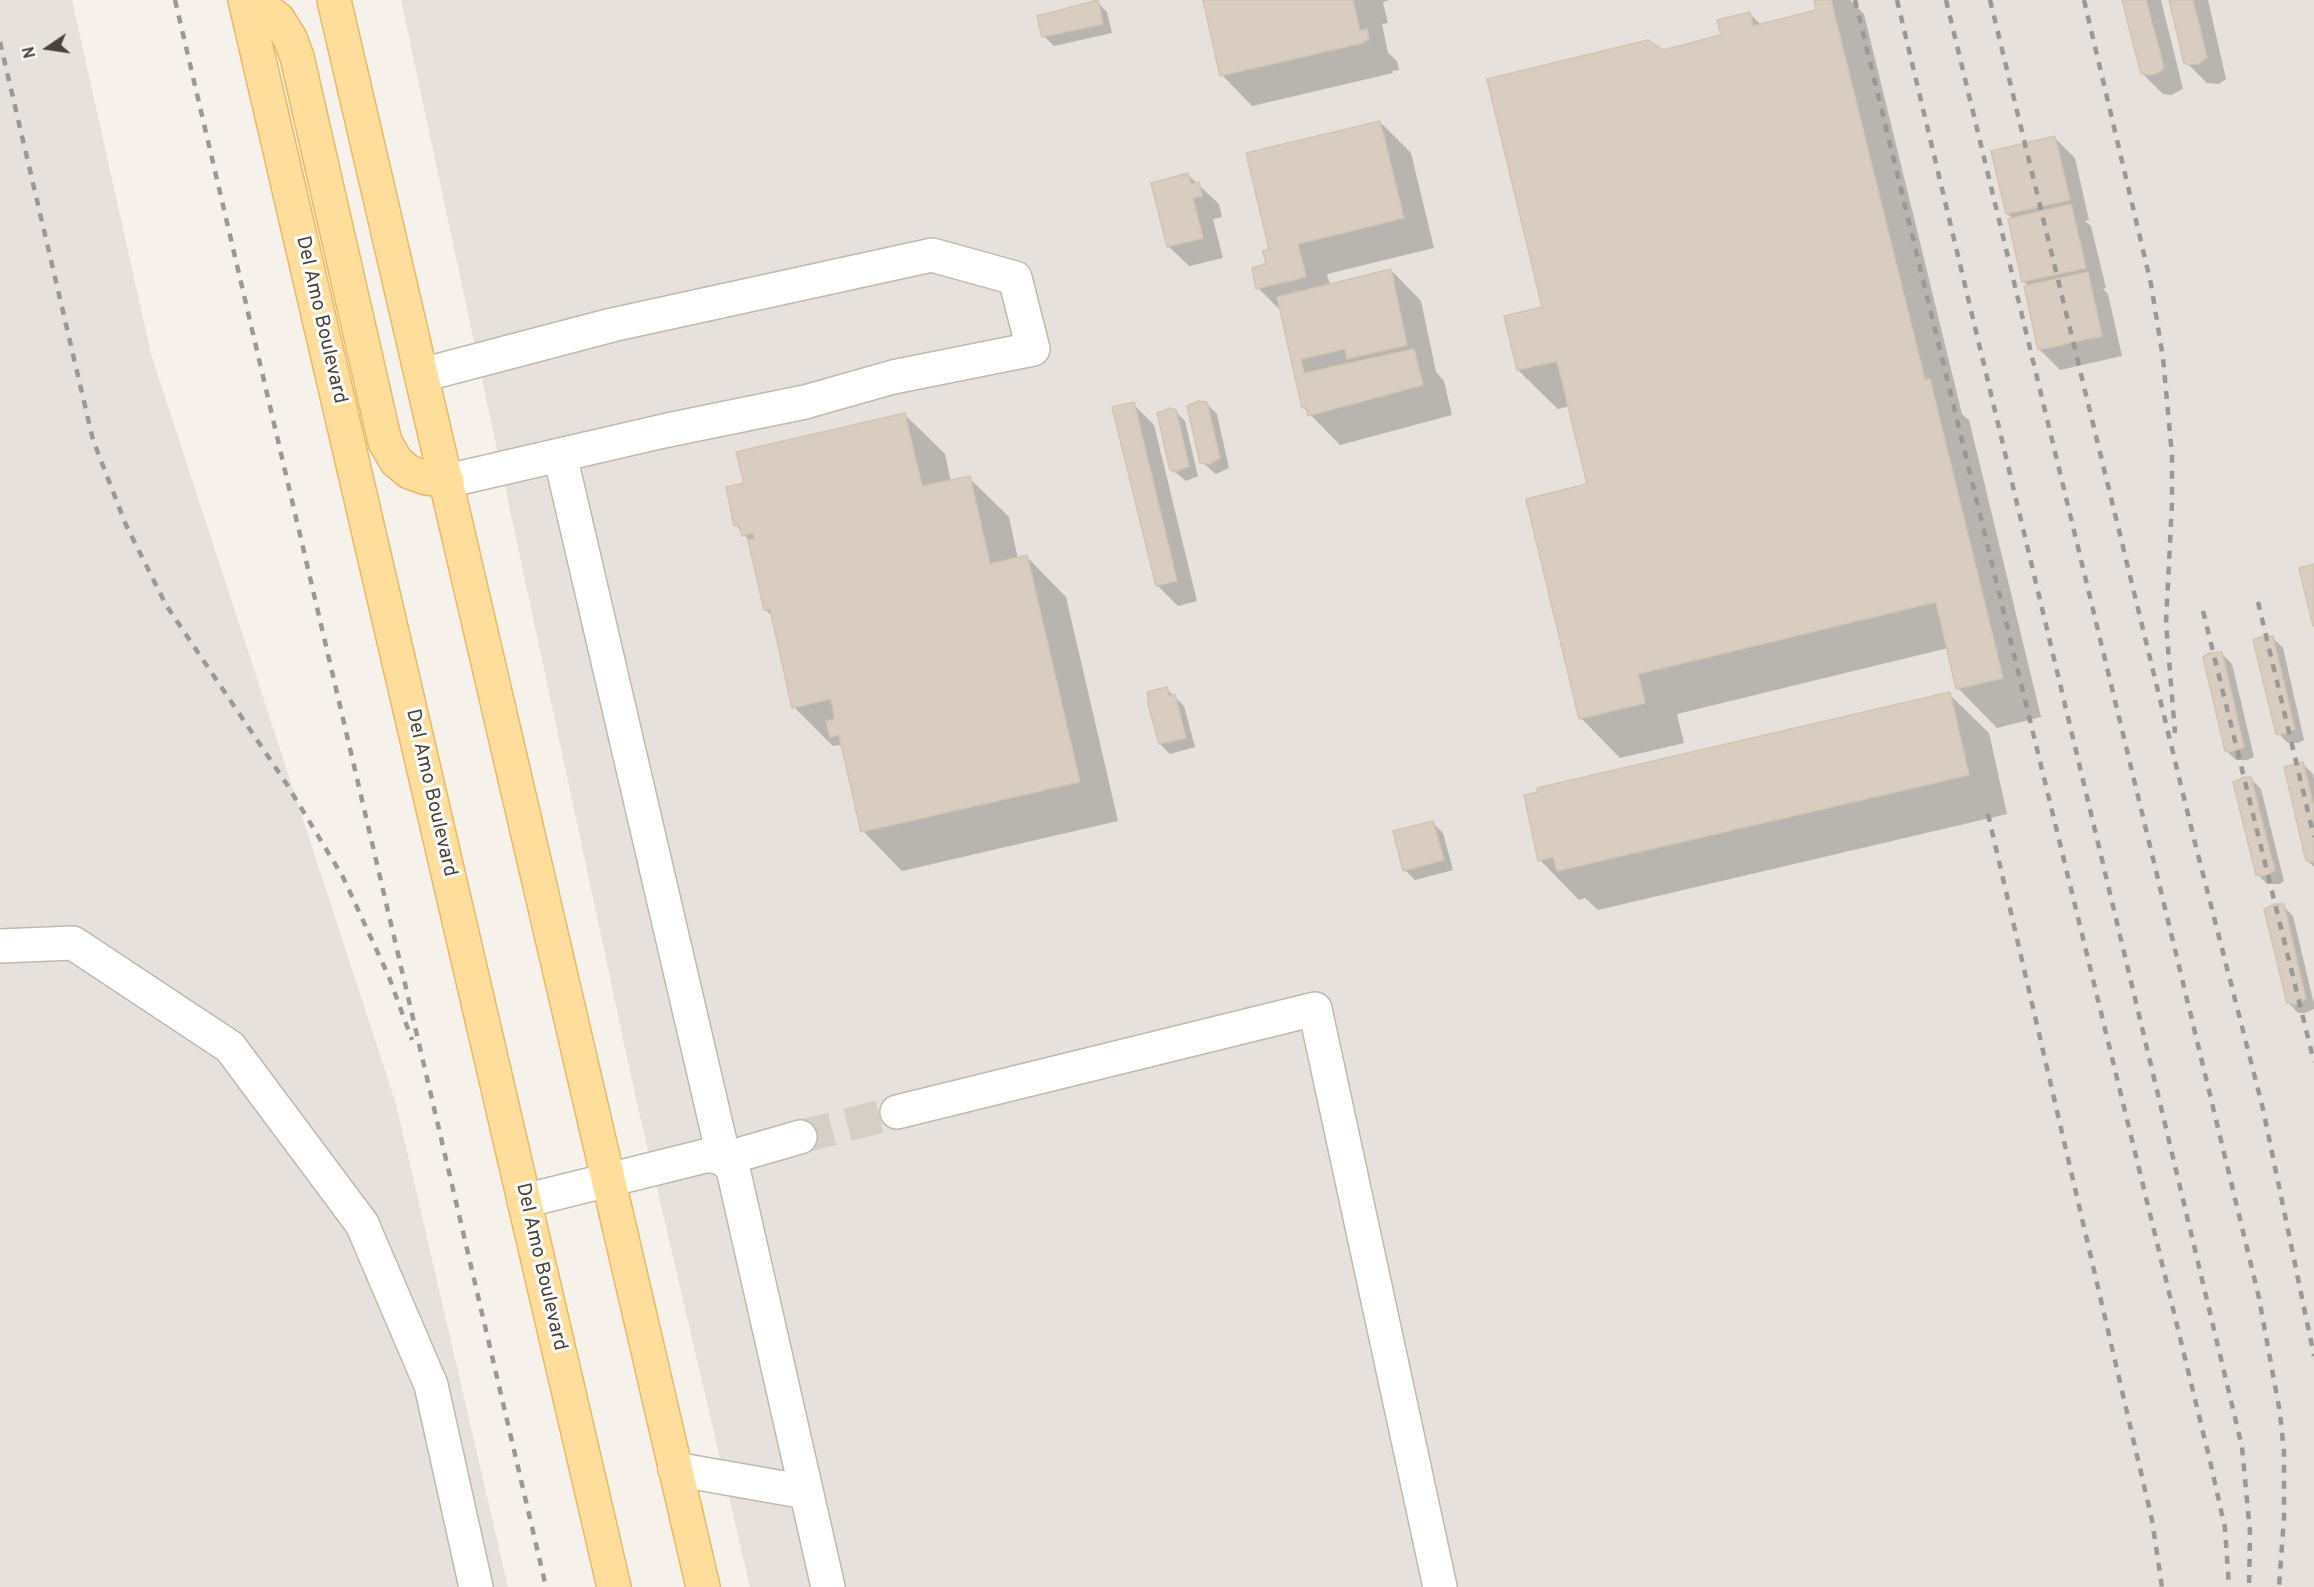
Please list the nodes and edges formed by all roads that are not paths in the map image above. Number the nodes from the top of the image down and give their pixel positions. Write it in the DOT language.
graph roads {
  1 [pos="245,0"];
  2 [pos="252,0"];
  3 [pos="334,0"];
  4 [pos="422,375"];
  5 [pos="560,455"];
  6 [pos="447,481"];
  7 [pos="0,946"];
  8 [pos="897,1112"];
  9 [pos="800,1137"];
  10 [pos="724,1159"];
  11 [pos="608,1182"];
  12 [pos="524,1201"];
  13 [pos="675,1469"];
  14 [pos="806,1492"];
  15 [pos="476,1587"];
  16 [pos="614,1587"];
  17 [pos="703,1587"];
  18 [pos="828,1587"];
  19 [pos="1440,1587"];
  1 -- 12 [label="main road, Del Amo Boulevard"];
  2 -- 6 [label="main road"];
  3 -- 4 [label="main road"];
  4 -- 5 [label="lane"];
  4 -- 6 [label="main road"];
  5 -- 6 [label="lane"];
  5 -- 10 [label="lane"];
  6 -- 11 [label="main road"];
  7 -- 15 [label="lane"];
  8 -- 19 [label="lane"];
  9 -- 10 [label="lane"];
  10 -- 11 [label="lane"];
  10 -- 14 [label="lane"];
  11 -- 12 [label="lane"];
  11 -- 13 [label="main road"];
  12 -- 16 [label="main road, Del Amo Boulevard"];
  13 -- 14 [label="lane"];
  13 -- 17 [label="main road"];
  14 -- 18 [label="lane"];
}
